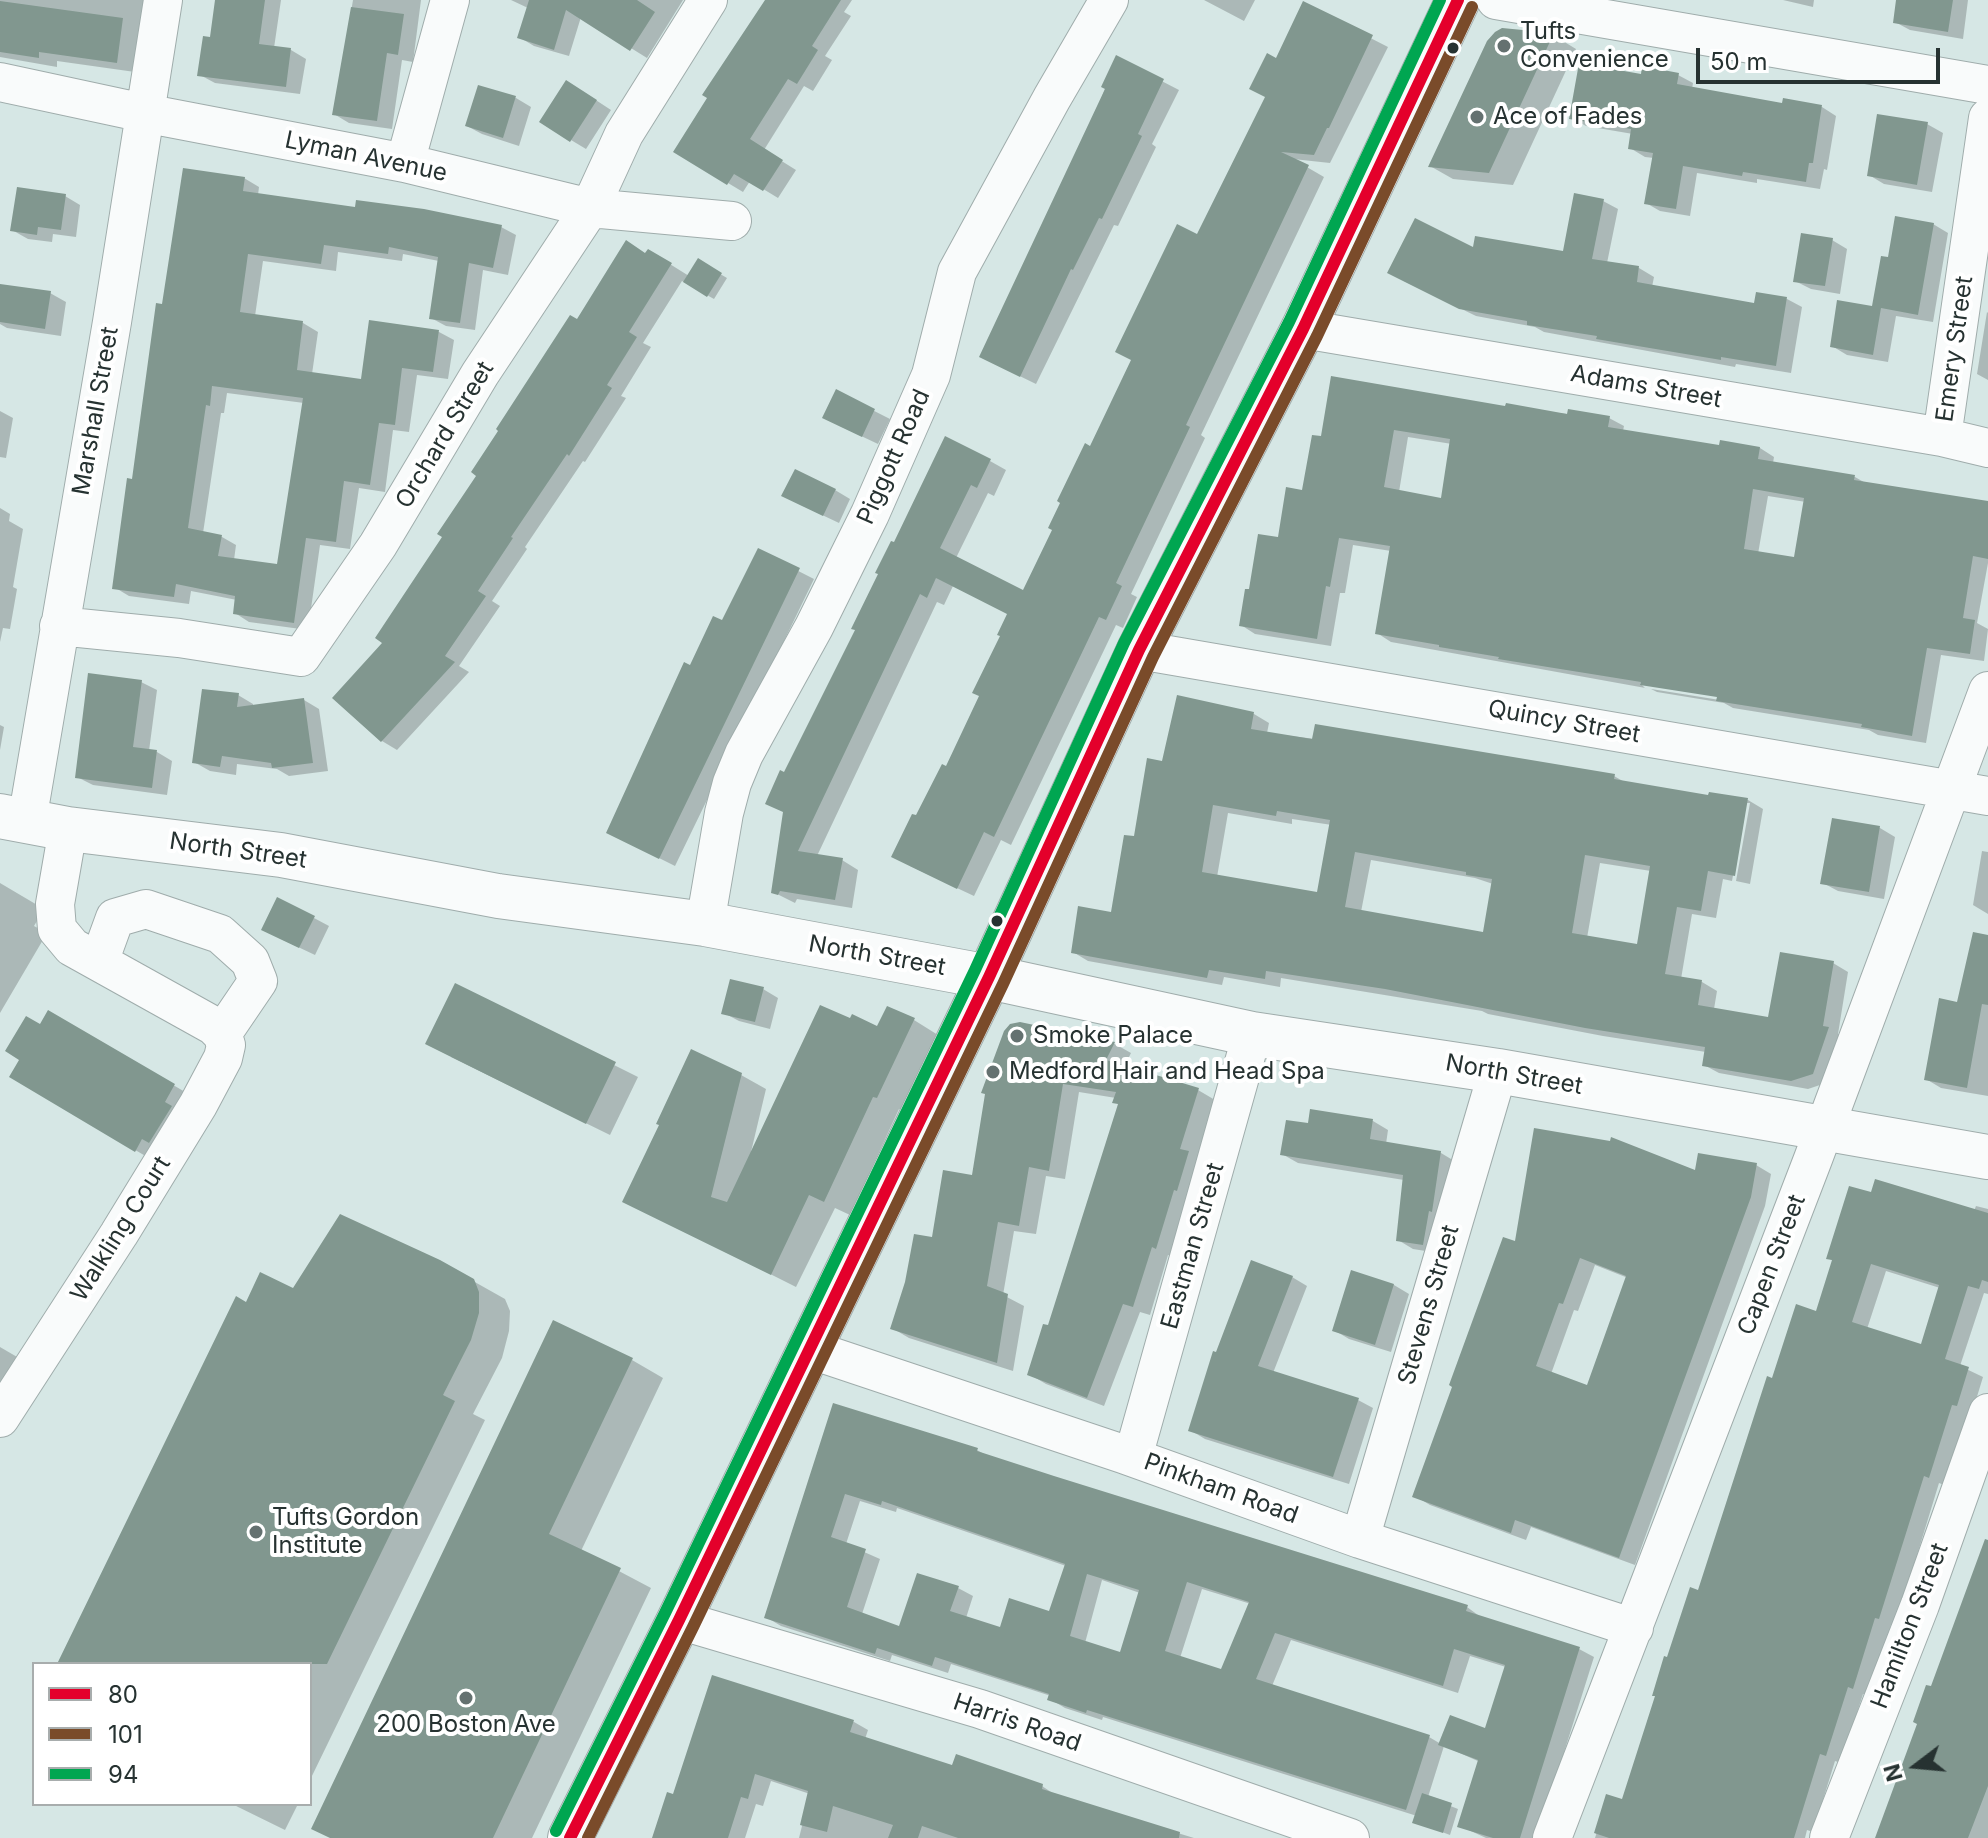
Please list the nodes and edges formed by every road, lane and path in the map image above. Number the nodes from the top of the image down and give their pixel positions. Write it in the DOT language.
graph roads {
  1 [pos="163,0"];
  2 [pos="450,0"];
  3 [pos="708,0"];
  4 [pos="1109,0"];
  5 [pos="1458,0"];
  6 [pos="1496,0"];
  7 [pos="0,82"];
  8 [pos="1988,85"];
  9 [pos="144,113"];
  10 [pos="1988,118"];
  11 [pos="405,163"];
  12 [pos="590,208"];
  13 [pos="732,221"];
  14 [pos="1303,329"];
  15 [pos="1942,437"];
  16 [pos="1988,448"];
  17 [pos="59,626"];
  18 [pos="1139,650"];
  19 [pos="1988,691"];
  20 [pos="1970,792"];
  21 [pos="31,822"];
  22 [pos="705,924"];
  23 [pos="99,962"];
  24 [pos="989,977"];
  25 [pos="222,1034"];
  26 [pos="1252,1034"];
  27 [pos="1498,1071"];
  28 [pos="1824,1130"];
  29 [pos="1988,1157"];
  30 [pos="809,1349"];
  31 [pos="1988,1413"];
  32 [pos="0,1418"];
  33 [pos="1133,1457"];
  34 [pos="1360,1539"];
  35 [pos="679,1620"];
  36 [pos="1634,1628"];
  37 [pos="570,1838"];
  38 [pos="1350,1838"];
  39 [pos="1552,1838"];
  40 [pos="1829,1838"];
  1 -- 9 [label="street, Marshall Street"];
  2 -- 11 [label="street"];
  3 -- 12 [label="street, Orchard Street"];
  4 -- 22 [label="street, Piggott Road"];
  5 -- 14 [label="main road"];
  6 -- 8 [label="street"];
  7 -- 9 [label="street, Lyman Avenue"];
  9 -- 11 [label="street, Lyman Avenue"];
  9 -- 17 [label="street, Marshall Street"];
  10 -- 15 [label="street, Emery Street"];
  11 -- 12 [label="street, Lyman Avenue"];
  12 -- 13 [label="street, Lyman Avenue"];
  12 -- 17 [label="street, Orchard Street"];
  14 -- 15 [label="street, Adams Street"];
  14 -- 18 [label="main road"];
  15 -- 16 [label="street, Adams Street"];
  17 -- 21 [label="street, Marshall Street"];
  18 -- 20 [label="street, Quincy Street"];
  18 -- 24 [label="main road"];
  19 -- 20 [label="street, Capen Street"];
  20 -- 28 [label="street, Capen Street"];
  21 -- 22 [label="main road, North Street"];
  21 -- 23 [label="street, Marshall Street"];
  22 -- 24 [label="main road, North Street"];
  23 -- 25 [label="street"];
  23 -- 25 [label="street"];
  24 -- 26 [label="main road, North Street"];
  24 -- 30 [label="main road"];
  25 -- 32 [label="street, Walkling Court"];
  26 -- 27 [label="main road, North Street"];
  26 -- 33 [label="street, Eastman Street"];
  27 -- 28 [label="main road, North Street"];
  27 -- 34 [label="street, Stevens Street"];
  28 -- 29 [label="main road, North Street"];
  28 -- 36 [label="street, Capen Street"];
  30 -- 33 [label="street, Pinkham Road"];
  30 -- 35 [label="main road"];
  31 -- 40 [label="street, Hamilton Street"];
  33 -- 34 [label="street, Pinkham Road"];
  34 -- 36 [label="street, Pinkham Road"];
  35 -- 37 [label="main road"];
  35 -- 38 [label="street, Harris Road"];
  36 -- 39 [label="street, Capen Street"];
}
